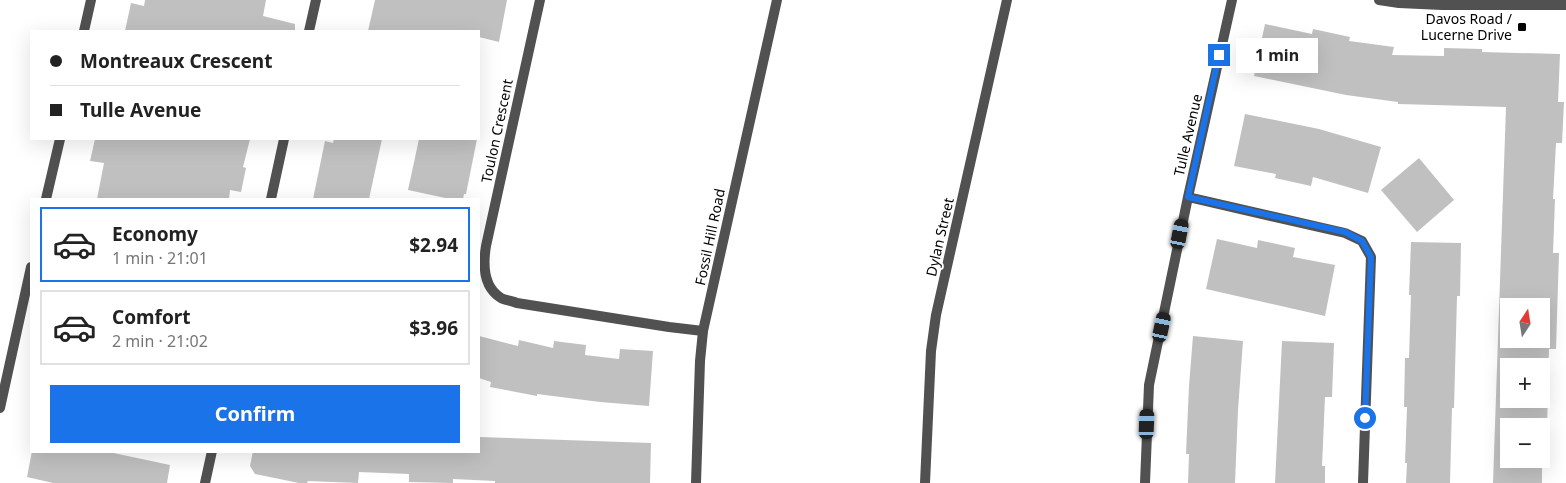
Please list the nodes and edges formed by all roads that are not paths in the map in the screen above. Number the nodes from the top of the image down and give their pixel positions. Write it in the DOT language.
graph roads {
  1 [pos="91,0"];
  2 [pos="316,0"];
  3 [pos="540,0"];
  4 [pos="777,0"];
  5 [pos="1007,0"];
  6 [pos="1232,0"];
  7 [pos="1379,0"];
  8 [pos="1566,5"];
  9 [pos="84,30"];
  10 [pos="309,30"];
  11 [pos="60,140"];
  12 [pos="284,140"];
  13 [pos="1188,197"];
  14 [pos="46,198"];
  15 [pos="270,198"];
  16 [pos="30,272"];
  17 [pos="703,331"];
  18 [pos="0,408"];
  19 [pos="212,453"];
  20 [pos="205,483"];
  21 [pos="696,483"];
  22 [pos="925,483"];
  23 [pos="1145,483"];
  24 [pos="1363,483"];
  1 -- 9 [label="street"];
  2 -- 10 [label="street"];
  3 -- 17 [label="street, Toulon Crescent"];
  4 -- 17 [label="street, Fossil Hill Road"];
  5 -- 22 [label="street, Dylan Street"];
  6 -- 13 [label="street, Tulle Avenue"];
  7 -- 8 [label="street"];
  11 -- 14 [label="street"];
  12 -- 15 [label="street"];
  13 -- 23 [label="street, Tulle Avenue"];
  13 -- 24 [label="street"];
  16 -- 18 [label="street"];
  17 -- 21 [label="street, Fossil Hill Road"];
  19 -- 20 [label="street"];
}
